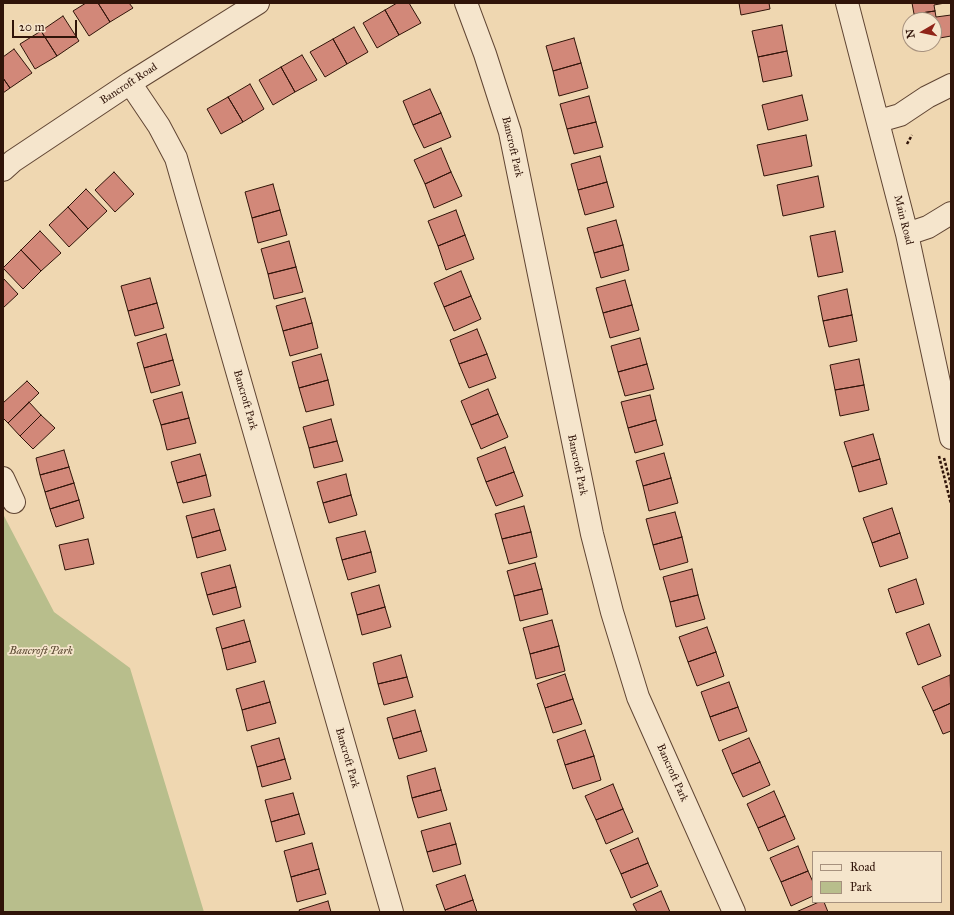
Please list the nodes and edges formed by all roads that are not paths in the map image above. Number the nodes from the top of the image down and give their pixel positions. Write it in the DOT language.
graph roads {
  1 [pos="258,3"];
  2 [pos="466,3"];
  3 [pos="847,3"];
  4 [pos="130,82"];
  5 [pos="951,85"];
  6 [pos="879,121"];
  7 [pos="3,170"];
  8 [pos="951,213"];
  9 [pos="907,234"];
  10 [pos="944,375"];
  11 [pos="951,438"];
  12 [pos="3,478"];
  13 [pos="14,502"];
  14 [pos="392,912"];
  15 [pos="734,912"];
  1 -- 4 [label="street, Bancroft Road"];
  2 -- 15 [label="street, Bancroft Park"];
  3 -- 6 [label="street, Main Road"];
  4 -- 7 [label="street, Bancroft Road"];
  4 -- 14 [label="street, Bancroft Park"];
  5 -- 6 [label="street"];
  6 -- 9 [label="street, Main Road"];
  8 -- 9 [label="street"];
  9 -- 10 [label="street, Main Road"];
  10 -- 11 [label="street, Main Road"];
  12 -- 13 [label="street"];
}
